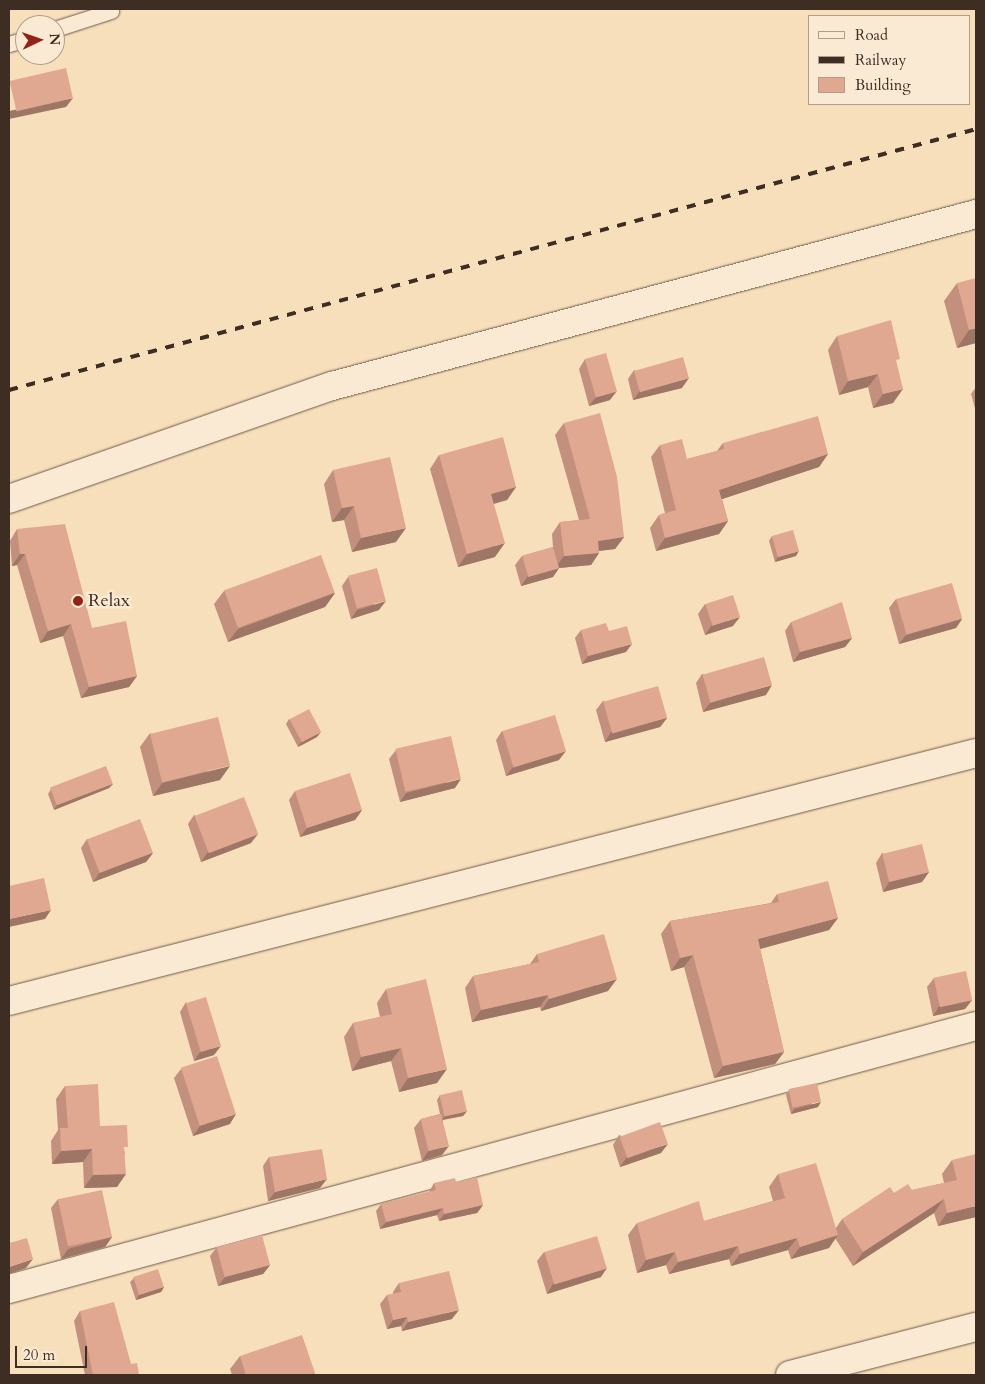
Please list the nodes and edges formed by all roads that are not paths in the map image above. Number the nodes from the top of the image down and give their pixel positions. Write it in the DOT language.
graph roads {
  1 [pos="111,11"];
  2 [pos="65,26"];
  3 [pos="976,214"];
  4 [pos="9,499"];
  5 [pos="976,753"];
  6 [pos="9,1000"];
  7 [pos="976,1026"];
  8 [pos="9,1289"];
  9 [pos="976,1327"];
  10 [pos="790,1375"];
  1 -- 2 [label="lane"];
  3 -- 4 [label="street"];
  5 -- 6 [label="street"];
  7 -- 8 [label="street"];
  9 -- 10 [label="street"];
}
